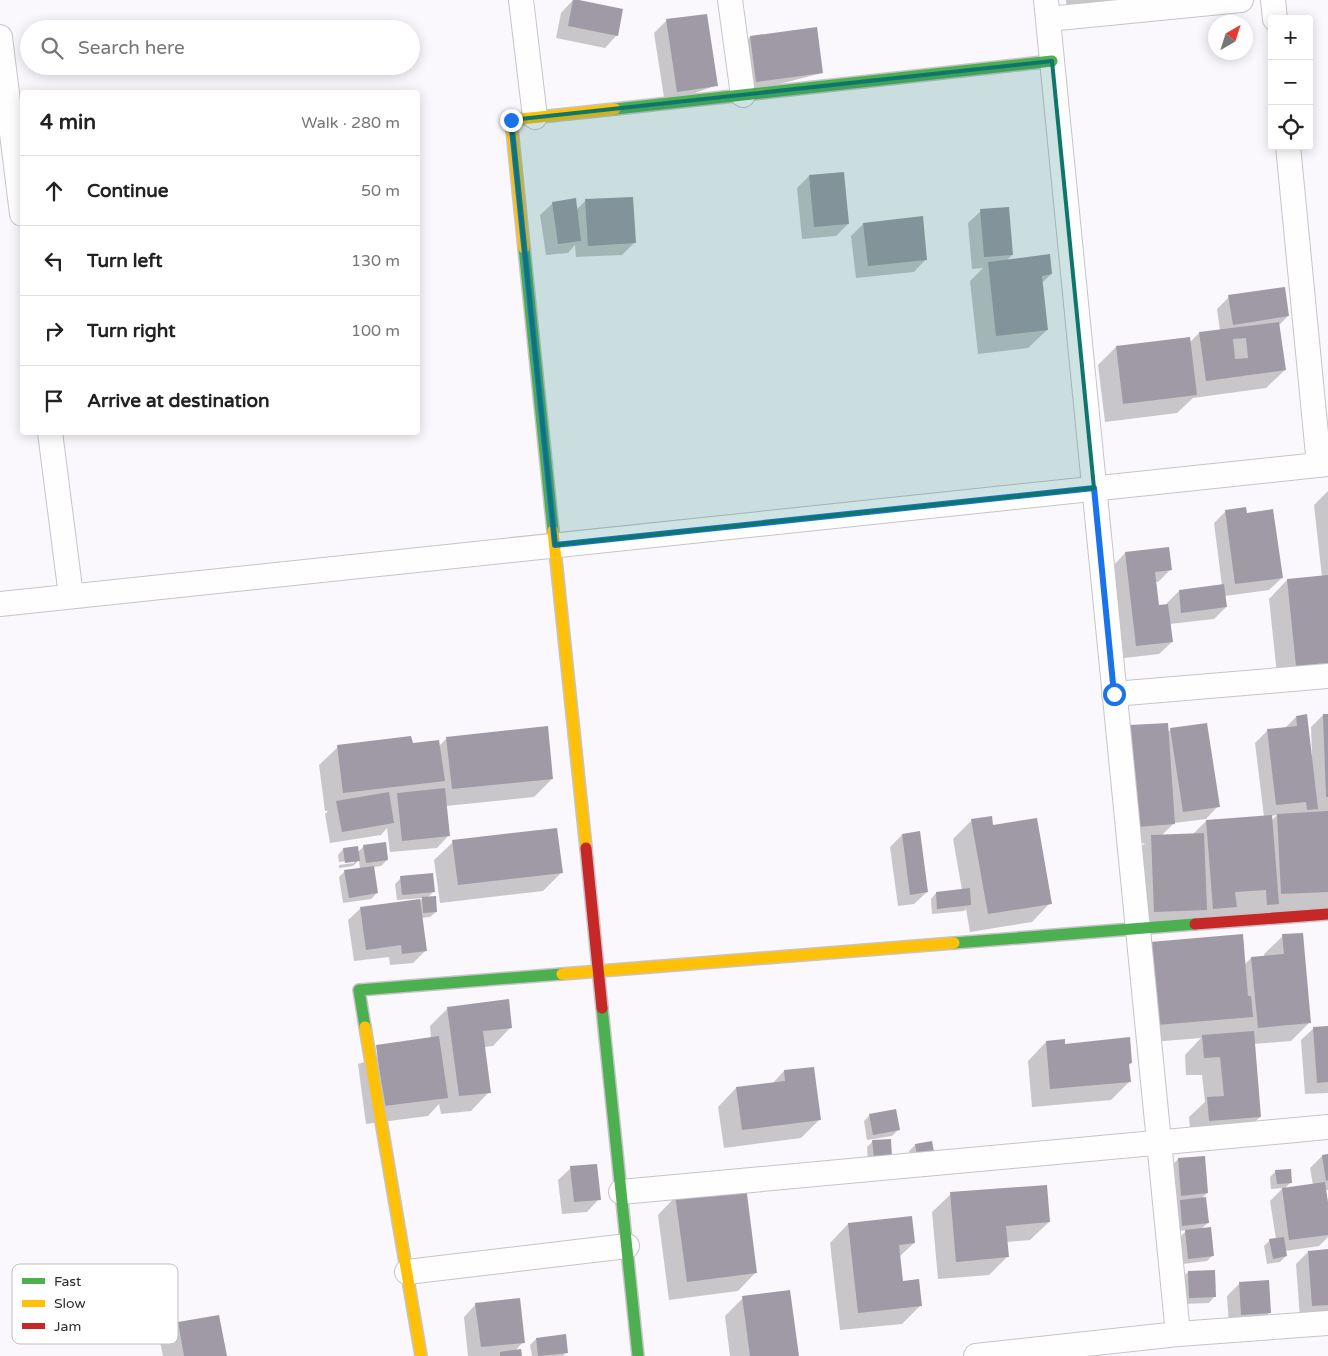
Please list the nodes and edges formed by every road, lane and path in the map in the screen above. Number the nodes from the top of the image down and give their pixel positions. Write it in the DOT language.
graph roads {
  1 [pos="521,0"];
  2 [pos="730,0"];
  3 [pos="1241,0"];
  4 [pos="1273,0"];
  5 [pos="1047,9"];
  6 [pos="1275,15"];
  7 [pos="0,37"];
  8 [pos="1052,61"];
  9 [pos="743,95"];
  10 [pos="535,117"];
  11 [pos="1288,150"];
  12 [pos="20,198"];
  13 [pos="50,435"];
  14 [pos="1324,464"];
  15 [pos="1094,488"];
  16 [pos="555,545"];
  17 [pos="71,596"];
  18 [pos="0,604"];
  19 [pos="1328,676"];
  20 [pos="1114,694"];
  21 [pos="1328,914"];
  22 [pos="1138,929"];
  23 [pos="598,971"];
  24 [pos="1328,1127"];
  25 [pos="1159,1142"];
  26 [pos="622,1192"];
  27 [pos="627,1246"];
  28 [pos="407,1272"];
  29 [pos="1328,1323"];
  30 [pos="1178,1334"];
  31 [pos="421,1356"];
  32 [pos="638,1356"];
  33 [pos="976,1356"];
  1 -- 10 [label="street"];
  2 -- 9 [label="street"];
  3 -- 5 [label="street"];
  4 -- 6 [label="street"];
  5 -- 8 [label="street"];
  7 -- 12 [label="street"];
  8 -- 9 [label="street"];
  8 -- 15 [label="street"];
  9 -- 10 [label="street"];
  10 -- 16 [label="street"];
  11 -- 14 [label="street"];
  13 -- 17 [label="street"];
  14 -- 15 [label="street"];
  15 -- 16 [label="street"];
  15 -- 20 [label="street"];
  16 -- 17 [label="street"];
  16 -- 23 [label="street"];
  17 -- 18 [label="street"];
  19 -- 20 [label="street"];
  20 -- 22 [label="street"];
  21 -- 22 [label="street"];
  22 -- 23 [label="street"];
  22 -- 25 [label="street"];
  23 -- 26 [label="street"];
  23 -- 28 [label="street"];
  24 -- 25 [label="street"];
  25 -- 26 [label="street"];
  25 -- 30 [label="street"];
  26 -- 27 [label="street"];
  27 -- 28 [label="street"];
  27 -- 32 [label="street"];
  28 -- 31 [label="street"];
  29 -- 30 [label="street"];
  30 -- 33 [label="street"];
}
